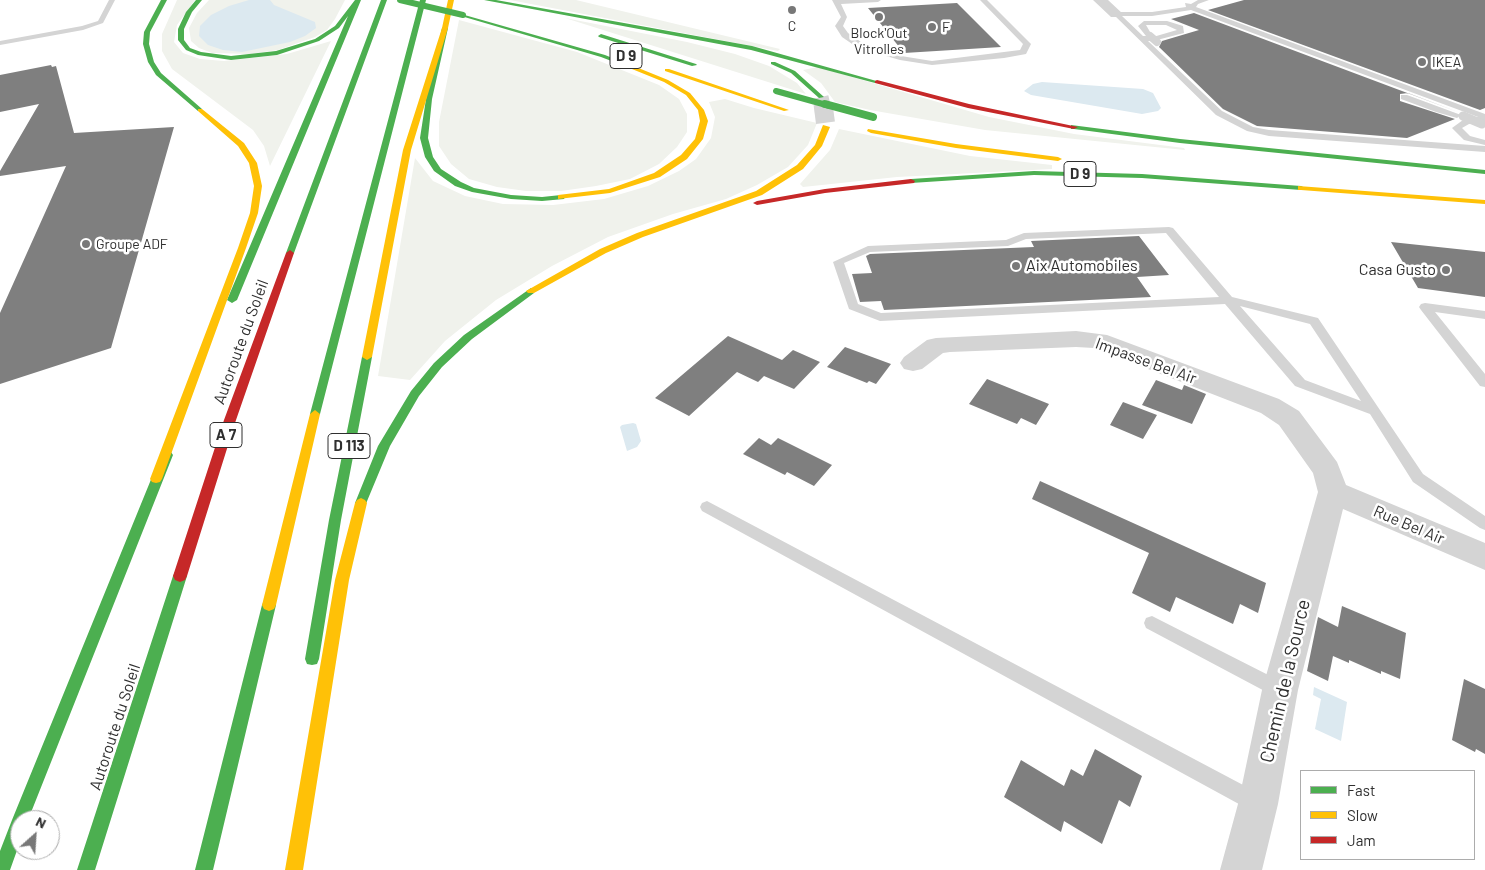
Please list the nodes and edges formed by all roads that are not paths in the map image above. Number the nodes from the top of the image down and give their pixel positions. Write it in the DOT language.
graph roads {
  1 [pos="112,0"];
  2 [pos="164,0"];
  3 [pos="199,0"];
  4 [pos="358,0"];
  5 [pos="384,0"];
  6 [pos="400,0"];
  7 [pos="445,0"];
  8 [pos="451,0"];
  9 [pos="487,0"];
  10 [pos="878,0"];
  11 [pos="983,0"];
  12 [pos="1100,0"];
  13 [pos="1184,0"];
  14 [pos="1206,0"];
  15 [pos="836,1"];
  16 [pos="427,3"];
  17 [pos="1192,8"];
  18 [pos="464,11"];
  19 [pos="553,12"];
  20 [pos="1116,14"];
  21 [pos="561,25"];
  22 [pos="702,27"];
  23 [pos="445,28"];
  24 [pos="588,32"];
  25 [pos="1232,32"];
  26 [pos="1141,38"];
  27 [pos="0,43"];
  28 [pos="1159,55"];
  29 [pos="1172,60"];
  30 [pos="710,70"];
  31 [pos="1353,78"];
  32 [pos="771,90"];
  33 [pos="1392,92"];
  34 [pos="821,97"];
  35 [pos="790,111"];
  36 [pos="817,118"];
  37 [pos="878,118"];
  38 [pos="1484,121"];
  39 [pos="840,124"];
  40 [pos="1054,124"];
  41 [pos="826,127"];
  42 [pos="867,130"];
  43 [pos="1376,136"];
  44 [pos="1485,143"];
  45 [pos="1239,147"];
  46 [pos="1485,149"];
  47 [pos="1068,160"];
  48 [pos="1098,163"];
  49 [pos="1485,166"];
  50 [pos="1485,172"];
  51 [pos="1485,202"];
  52 [pos="678,222"];
  53 [pos="1228,300"];
  54 [pos="1485,315"];
  55 [pos="913,363"];
  56 [pos="1485,383"];
  57 [pos="1375,412"];
  58 [pos="156,479"];
  59 [pos="1333,492"];
  60 [pos="707,507"];
  61 [pos="1485,524"];
  62 [pos="1485,557"];
  63 [pos="1152,624"];
  64 [pos="310,675"];
  65 [pos="1280,690"];
  66 [pos="1258,804"];
  67 [pos="24,810"];
  68 [pos="10,846"];
  69 [pos="1,870"];
  70 [pos="86,870"];
  71 [pos="204,870"];
  72 [pos="294,870"];
  73 [pos="1241,870"];
  1 -- 27 [label="lane"];
  2 -- 58 [label="main road"];
  3 -- 4 [label="main road"];
  4 -- 58 [label="main road"];
  5 -- 70 [label="main road, Autoroute du Soleil / A 7"];
  6 -- 16 [label="main road, D 9, bridge"];
  7 -- 18 [label="main road, D 9"];
  8 -- 23 [label="main road, D 113"];
  9 -- 19 [label="main road, D 9"];
  10 -- 15 [label="lane"];
  11 -- 15 [label="lane"];
  12 -- 20 [label="street"];
  13 -- 17 [label="lane"];
  14 -- 17 [label="lane"];
  16 -- 18 [label="main road, D 9, bridge"];
  16 -- 71 [label="main road"];
  17 -- 20 [label="lane"];
  17 -- 38 [label="lane"];
  18 -- 21 [label="main road, D 9"];
  18 -- 23 [label="main road"];
  18 -- 35 [label="main road, D 9"];
  19 -- 34 [label="main road, D 9"];
  19 -- 40 [label="main road, D 9"];
  20 -- 26 [label="lane"];
  22 -- 40 [label="main road"];
  23 -- 64 [label="main road, D 113"];
  24 -- 30 [label="main road, D 9"];
  25 -- 31 [label="lane"];
  26 -- 28 [label="lane"];
  26 -- 43 [label="lane"];
  28 -- 29 [label="lane"];
  28 -- 46 [label="lane"];
  32 -- 37 [label="main road, bridge"];
  33 -- 38 [label="lane, bridge"];
  36 -- 39 [label="main road"];
  38 -- 44 [label="lane"];
  40 -- 45 [label="main road, D 9"];
  41 -- 52 [label="main road, D 9"];
  42 -- 47 [label="main road, D 9"];
  45 -- 49 [label="main road"];
  45 -- 50 [label="main road, D 9"];
  48 -- 51 [label="main road, D 9"];
  51 -- 52 [label="main road, D 9"];
  52 -- 72 [label="main road, D 9"];
  53 -- 53 [label="lane"];
  53 -- 57 [label="lane"];
  53 -- 57 [label="lane"];
  54 -- 56 [label="lane"];
  55 -- 59 [label="street, Impasse Bel Air"];
  57 -- 61 [label="lane"];
  58 -- 67 [label="main road"];
  59 -- 62 [label="street, Rue Bel Air"];
  59 -- 65 [label="street, Chemin de la Source"];
  60 -- 66 [label="lane"];
  63 -- 65 [label="lane"];
  65 -- 66 [label="street, Chemin de la Source"];
  66 -- 73 [label="street, Chemin de la Source"];
  68 -- 69 [label="main road"];
}
